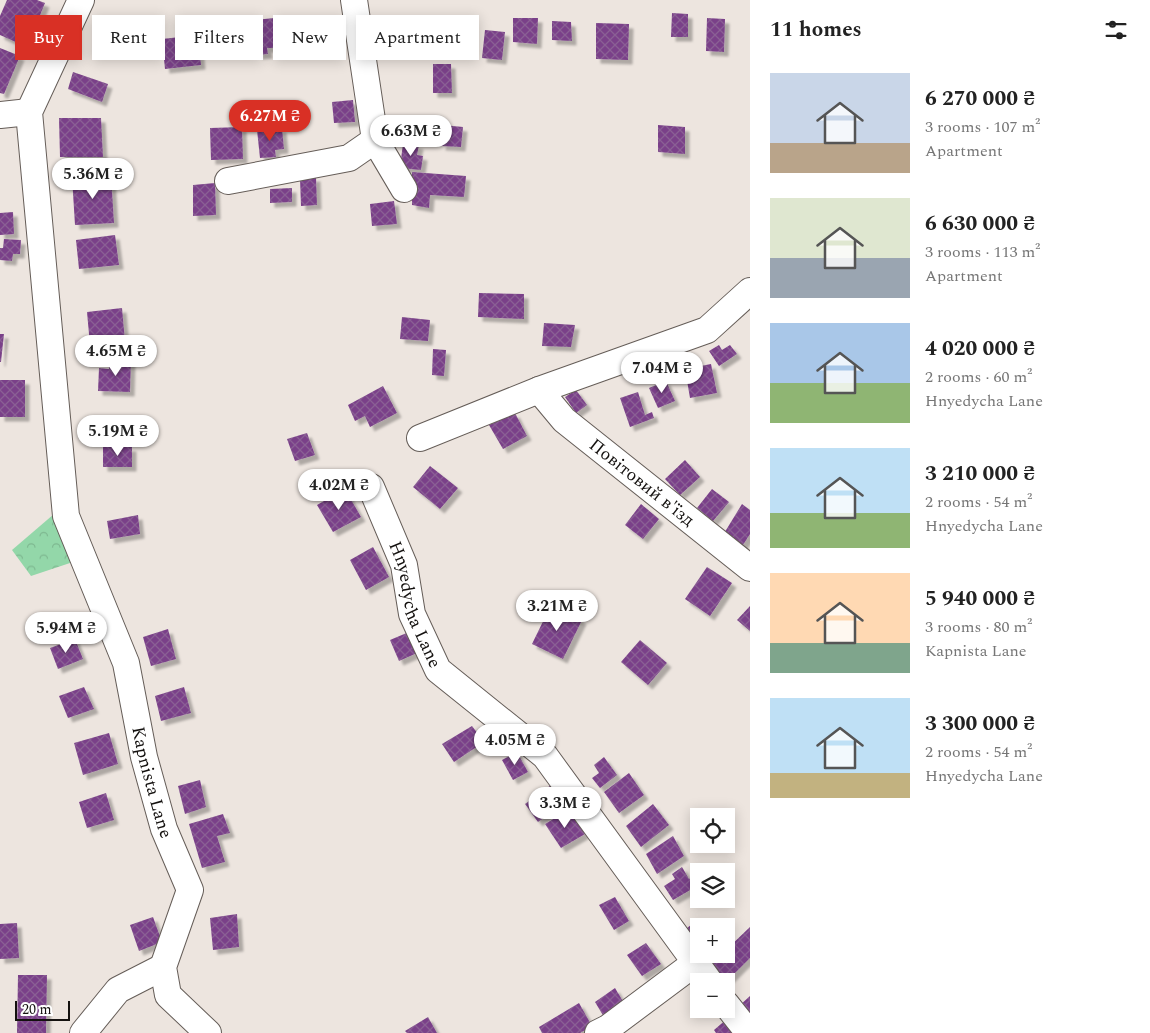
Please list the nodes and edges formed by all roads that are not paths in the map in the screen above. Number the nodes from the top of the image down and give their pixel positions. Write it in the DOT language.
graph roads {
  1 [pos="81,0"];
  2 [pos="354,0"];
  3 [pos="28,112"];
  4 [pos="0,115"];
  5 [pos="375,140"];
  6 [pos="228,181"];
  7 [pos="404,189"];
  8 [pos="750,292"];
  9 [pos="539,390"];
  10 [pos="420,438"];
  11 [pos="371,487"];
  12 [pos="750,568"];
  13 [pos="163,967"];
  14 [pos="702,972"];
  15 [pos="735,1015"];
  16 [pos="83,1033"];
  17 [pos="208,1033"];
  18 [pos="598,1033"];
  19 [pos="749,1033"];
  1 -- 3 [label="street"];
  2 -- 5 [label="street"];
  3 -- 4 [label="street"];
  3 -- 13 [label="street, Kapnista Lane"];
  5 -- 6 [label="street"];
  5 -- 7 [label="street"];
  8 -- 9 [label="street"];
  9 -- 10 [label="street"];
  9 -- 12 [label="street, Повітовий в'їзд"];
  11 -- 14 [label="street, Hnyedycha Lane"];
  13 -- 16 [label="street"];
  13 -- 17 [label="street, Kapnista Lane"];
  14 -- 18 [label="street"];
  15 -- 19 [label="street"];
}
